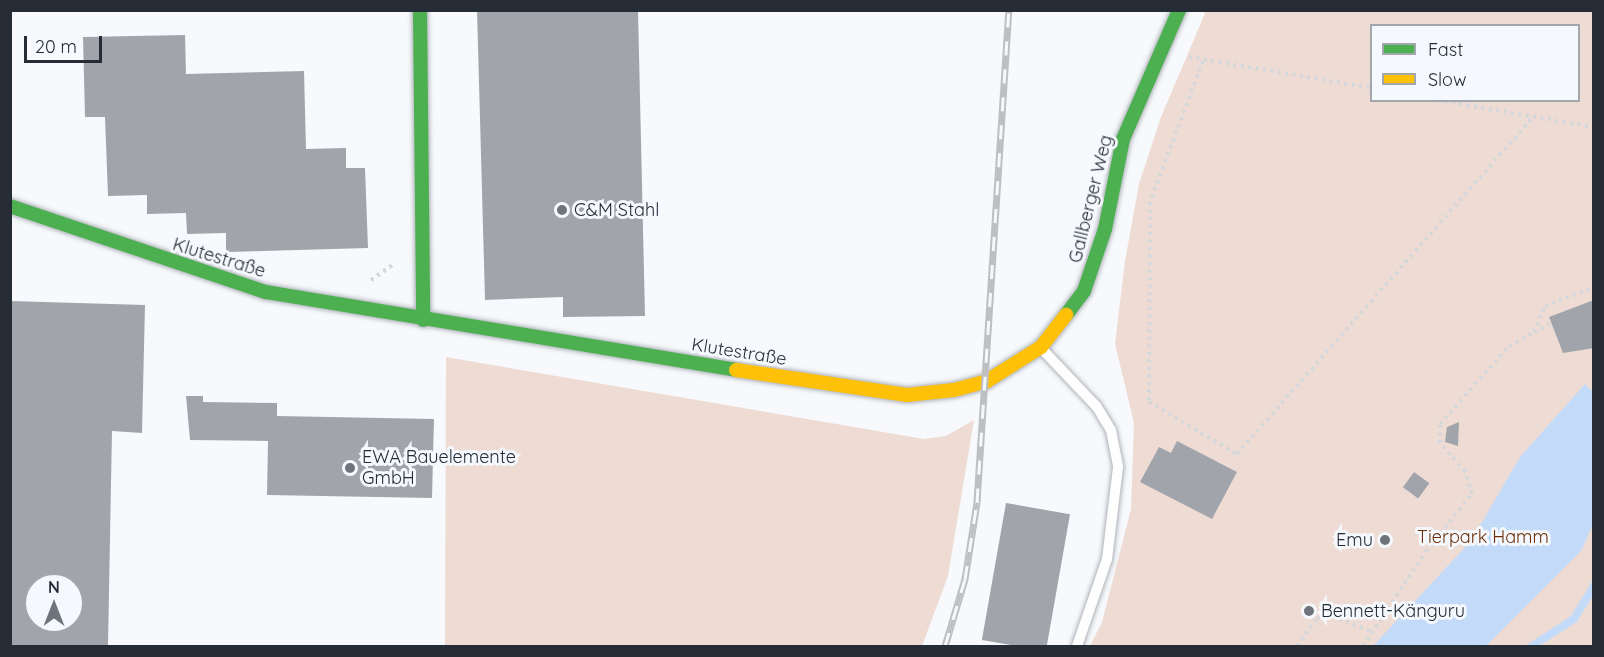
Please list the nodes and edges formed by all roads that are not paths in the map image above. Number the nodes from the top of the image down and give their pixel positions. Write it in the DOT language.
graph roads {
  1 [pos="420,10"];
  2 [pos="1179,10"];
  3 [pos="10,206"];
  4 [pos="423,320"];
  5 [pos="1041,347"];
  6 [pos="1077,646"];
  1 -- 4 [label="street"];
  2 -- 5 [label="street, Gallberger Weg"];
  3 -- 4 [label="street, Klutestraße"];
  4 -- 5 [label="street, Klutestraße"];
  5 -- 6 [label="lane"];
}
